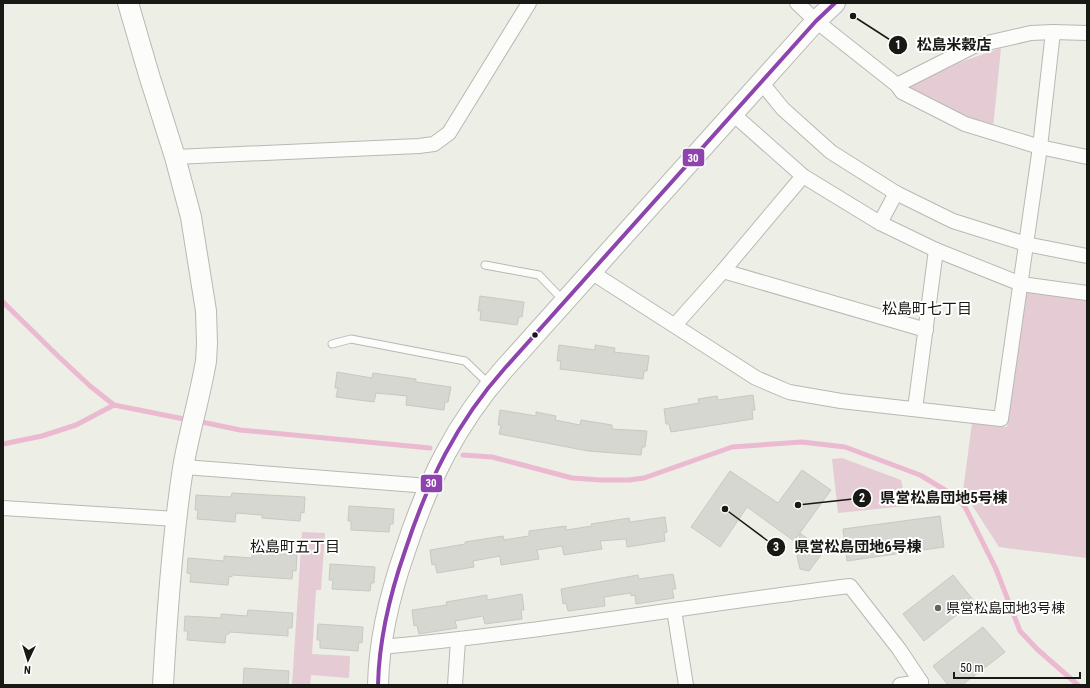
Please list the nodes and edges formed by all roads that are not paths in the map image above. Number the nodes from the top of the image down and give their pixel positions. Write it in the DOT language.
graph roads {
  1 [pos="128,3"];
  2 [pos="529,3"];
  3 [pos="797,3"];
  4 [pos="835,3"];
  5 [pos="816,21"];
  6 [pos="1053,32"];
  7 [pos="1087,33"];
  8 [pos="761,82"];
  9 [pos="897,85"];
  10 [pos="733,114"];
  11 [pos="1040,147"];
  12 [pos="175,157"];
  13 [pos="1087,157"];
  14 [pos="803,176"];
  15 [pos="896,193"];
  16 [pos="880,223"];
  17 [pos="1026,244"];
  18 [pos="936,250"];
  19 [pos="1087,256"];
  20 [pos="485,265"];
  21 [pos="591,272"];
  22 [pos="723,272"];
  23 [pos="1021,284"];
  24 [pos="1087,293"];
  25 [pos="565,301"];
  26 [pos="675,325"];
  27 [pos="926,330"];
  28 [pos="332,344"];
  29 [pos="490,385"];
  30 [pos="915,409"];
  31 [pos="184,467"];
  32 [pos="429,486"];
  33 [pos="3,508"];
  34 [pos="176,519"];
  35 [pos="674,610"];
  36 [pos="458,640"];
  37 [pos="381,647"];
  38 [pos="921,684"];
  39 [pos="163,685"];
  40 [pos="378,685"];
  41 [pos="455,685"];
  42 [pos="686,685"];
  43 [pos="900,685"];
  1 -- 12 [label="street"];
  2 -- 12 [label="street"];
  3 -- 5 [label="street"];
  4 -- 5 [label="street"];
  5 -- 8 [label="street"];
  5 -- 9 [label="street"];
  6 -- 7 [label="street"];
  6 -- 9 [label="street"];
  6 -- 11 [label="street"];
  8 -- 10 [label="street"];
  8 -- 15 [label="street"];
  9 -- 11 [label="street"];
  10 -- 14 [label="street"];
  10 -- 21 [label="street"];
  11 -- 13 [label="street"];
  11 -- 17 [label="street"];
  12 -- 31 [label="street"];
  14 -- 16 [label="street"];
  14 -- 22 [label="street"];
  15 -- 16 [label="street"];
  15 -- 17 [label="street"];
  16 -- 18 [label="street"];
  17 -- 19 [label="street"];
  17 -- 23 [label="street"];
  18 -- 23 [label="street"];
  18 -- 27 [label="street"];
  20 -- 25 [label="lane"];
  21 -- 25 [label="street"];
  21 -- 26 [label="street"];
  22 -- 26 [label="street"];
  22 -- 27 [label="street"];
  23 -- 24 [label="street"];
  23 -- 30 [label="street"];
  25 -- 29 [label="street"];
  26 -- 30 [label="street"];
  27 -- 30 [label="street"];
  28 -- 29 [label="lane"];
  29 -- 32 [label="street"];
  31 -- 32 [label="street"];
  31 -- 34 [label="street"];
  32 -- 37 [label="street"];
  33 -- 34 [label="street"];
  34 -- 39 [label="street"];
  35 -- 36 [label="street"];
  35 -- 38 [label="street"];
  35 -- 42 [label="street"];
  36 -- 37 [label="street"];
  36 -- 41 [label="street"];
  37 -- 40 [label="street"];
  38 -- 43 [label="street"];
}
